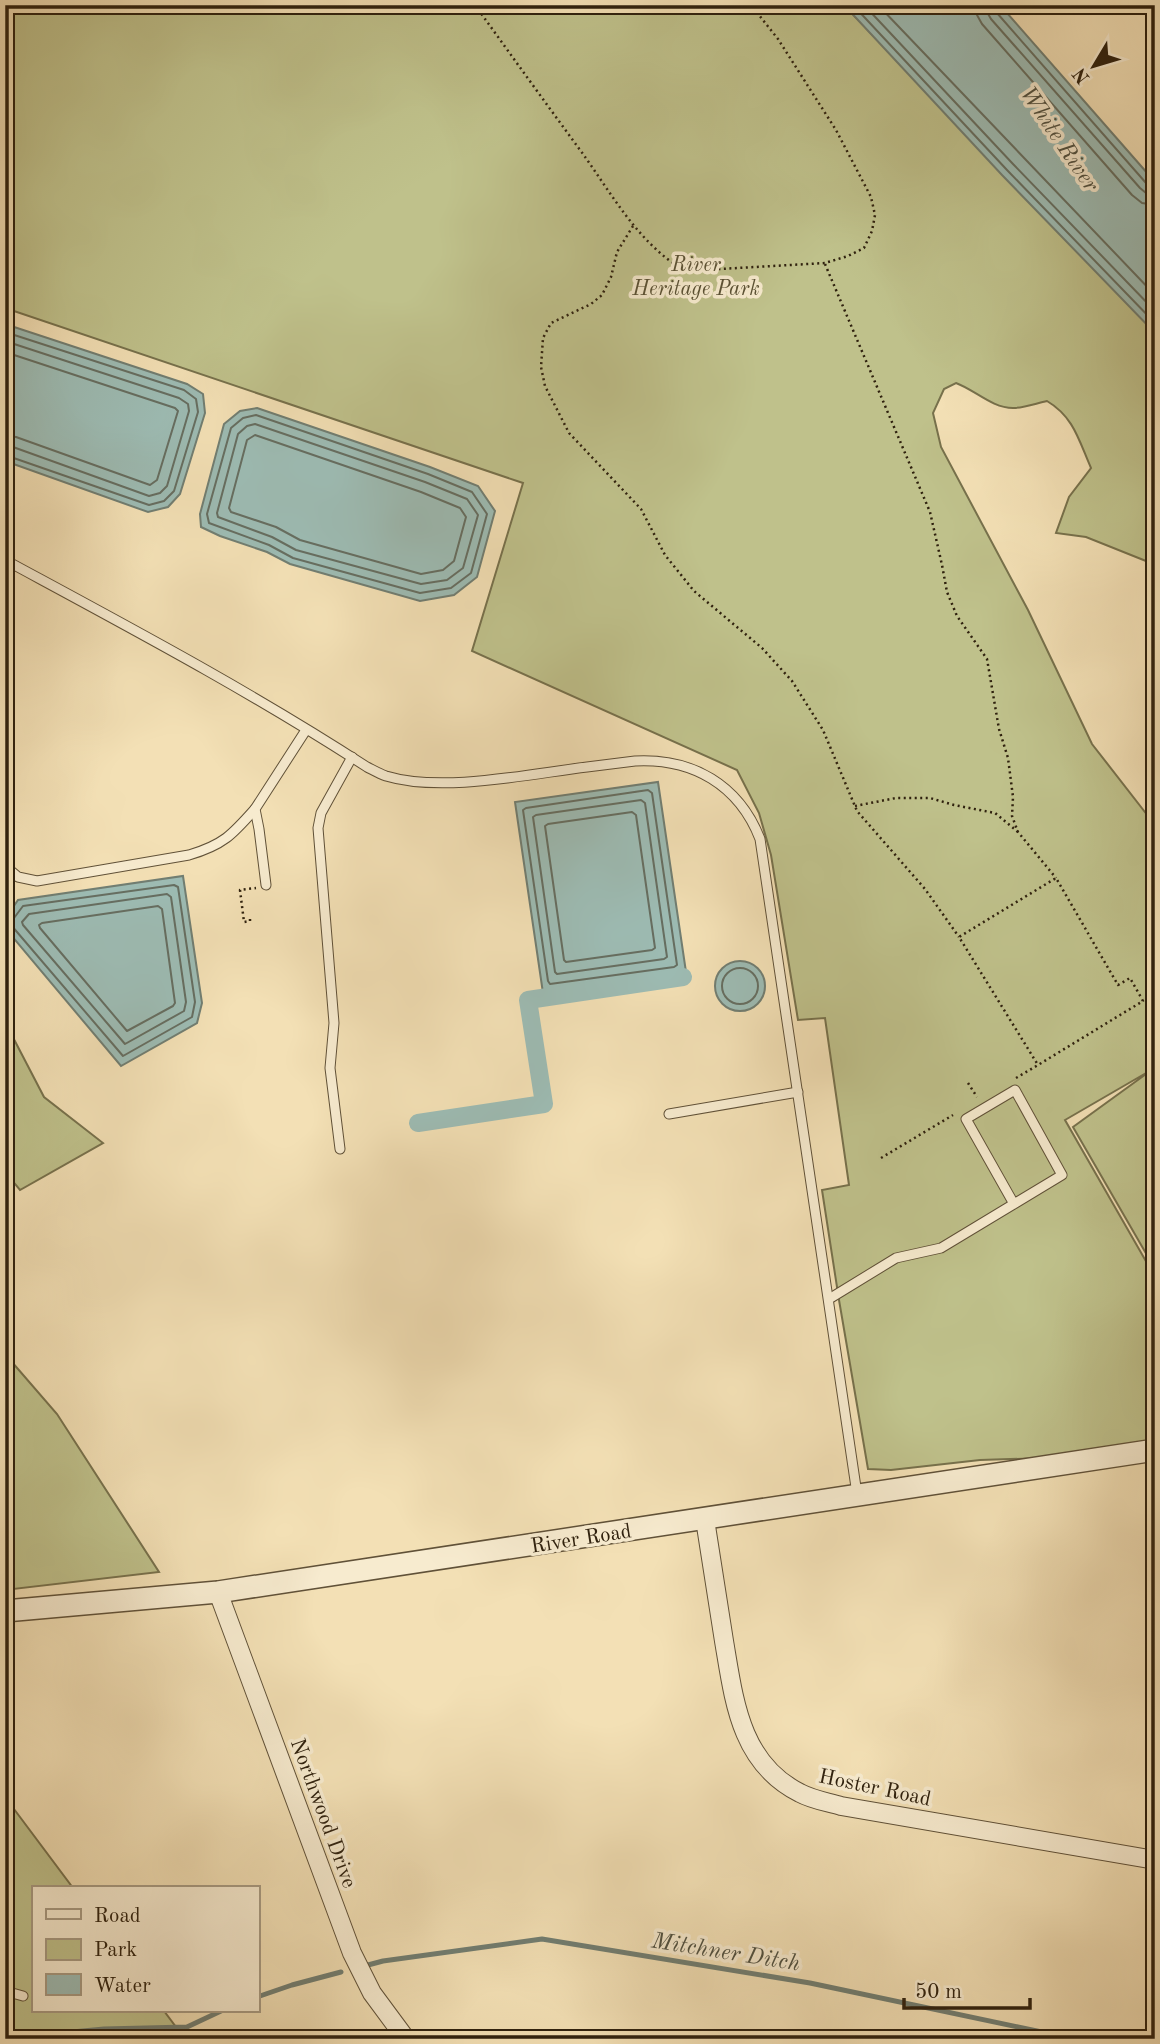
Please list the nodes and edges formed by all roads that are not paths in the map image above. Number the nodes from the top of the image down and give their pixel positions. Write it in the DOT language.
graph roads {
  1 [pos="5,560"];
  2 [pos="306,730"];
  3 [pos="352,757"];
  4 [pos="255,809"];
  5 [pos="5,866"];
  6 [pos="266,885"];
  7 [pos="798,1092"];
  8 [pos="669,1114"];
  9 [pos="340,1149"];
  10 [pos="1014,1204"];
  11 [pos="829,1300"];
  12 [pos="1155,1450"];
  13 [pos="858,1495"];
  14 [pos="705,1519"];
  15 [pos="218,1592"];
  16 [pos="5,1611"];
  17 [pos="1155,1860"];
  18 [pos="5,1990"];
  19 [pos="23,1996"];
  20 [pos="406,2039"];
  1 -- 2 [label="lane"];
  2 -- 3 [label="lane"];
  2 -- 4 [label="lane"];
  3 -- 7 [label="lane"];
  3 -- 9 [label="lane"];
  4 -- 5 [label="lane"];
  4 -- 6 [label="lane"];
  7 -- 8 [label="lane"];
  7 -- 11 [label="lane"];
  10 -- 10 [label="lane"];
  10 -- 11 [label="lane"];
  11 -- 13 [label="lane"];
  12 -- 13 [label="street, River Road"];
  13 -- 14 [label="street, River Road"];
  14 -- 15 [label="street, River Road"];
  14 -- 17 [label="street, Hoster Road"];
  15 -- 16 [label="street, River Road"];
  15 -- 20 [label="street, Northwood Drive"];
  18 -- 19 [label="lane"];
}
